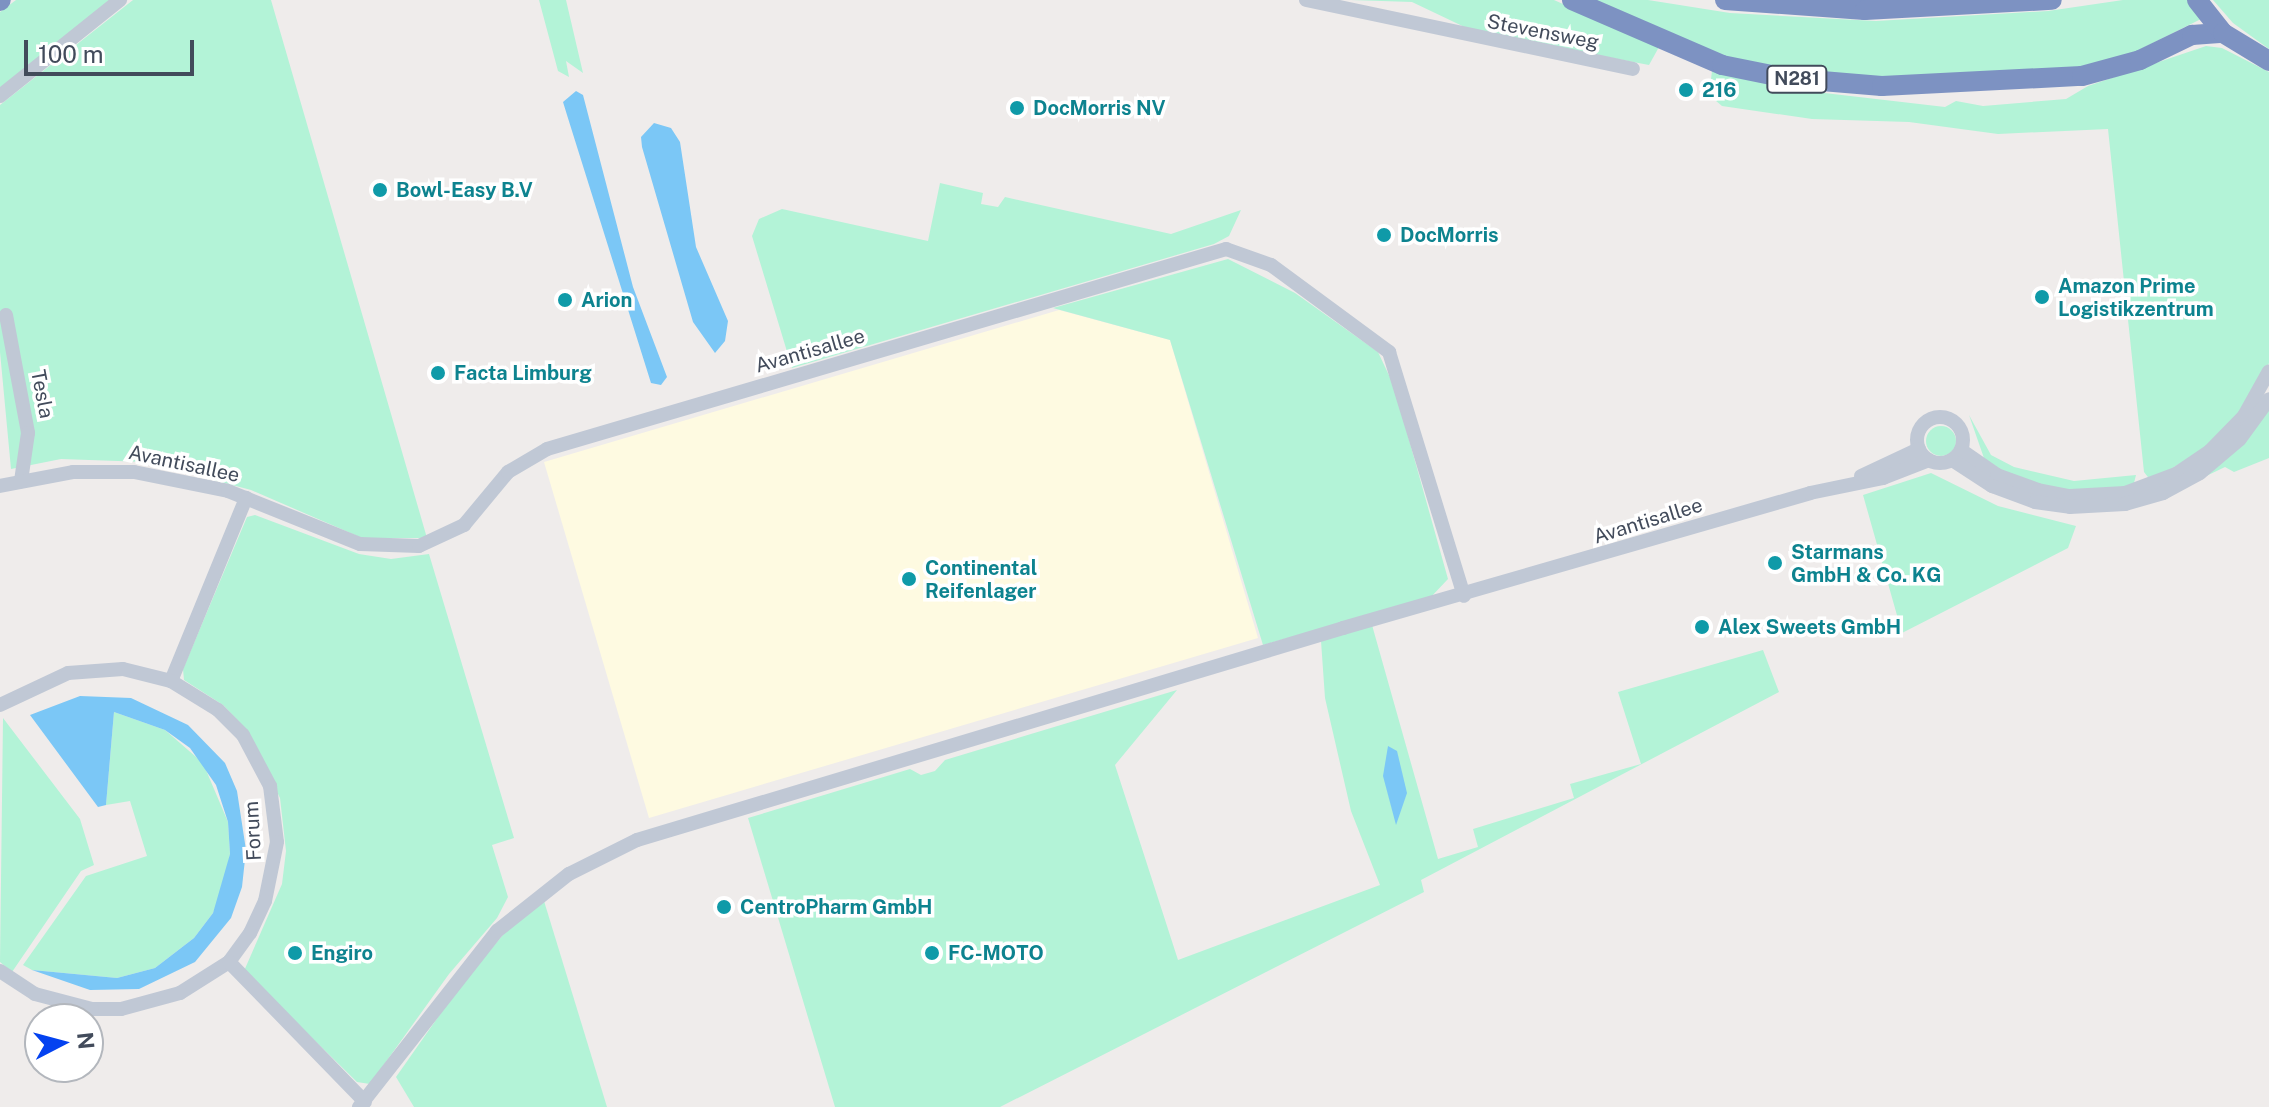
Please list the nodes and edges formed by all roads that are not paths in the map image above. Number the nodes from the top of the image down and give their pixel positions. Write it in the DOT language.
graph roads {
  1 [pos="120,0"];
  2 [pos="1306,0"];
  3 [pos="1572,0"];
  4 [pos="1725,0"];
  5 [pos="2052,0"];
  6 [pos="2197,0"];
  7 [pos="2223,33"];
  8 [pos="2269,61"];
  9 [pos="1633,69"];
  10 [pos="0,96"];
  11 [pos="6,315"];
  12 [pos="2269,371"];
  13 [pos="2269,399"];
  14 [pos="1924,454"];
  15 [pos="1957,455"];
  16 [pos="21,481"];
  17 [pos="0,486"];
  18 [pos="246,498"];
  19 [pos="1464,596"];
  20 [pos="171,681"];
  21 [pos="0,705"];
  22 [pos="229,962"];
  23 [pos="0,971"];
  24 [pos="362,1104"];
  1 -- 10 [label="street"];
  2 -- 9 [label="street, Stevensweg"];
  3 -- 7 [label="highway, N281"];
  4 -- 5 [label="highway"];
  6 -- 7 [label="highway"];
  7 -- 8 [label="highway"];
  11 -- 16 [label="street, Tesla"];
  12 -- 15 [label="street"];
  13 -- 15 [label="street"];
  14 -- 15 [label="street, Avantisallee"];
  14 -- 15 [label="street"];
  14 -- 19 [label="street, Avantisallee"];
  16 -- 17 [label="street, Avantisallee"];
  16 -- 18 [label="street, Avantisallee"];
  18 -- 19 [label="street, Avantisallee"];
  18 -- 20 [label="street"];
  19 -- 24 [label="street, Avantisallee"];
  20 -- 21 [label="street, Forum"];
  20 -- 22 [label="street, Forum"];
  22 -- 23 [label="street, Forum"];
  22 -- 24 [label="street"];
}
